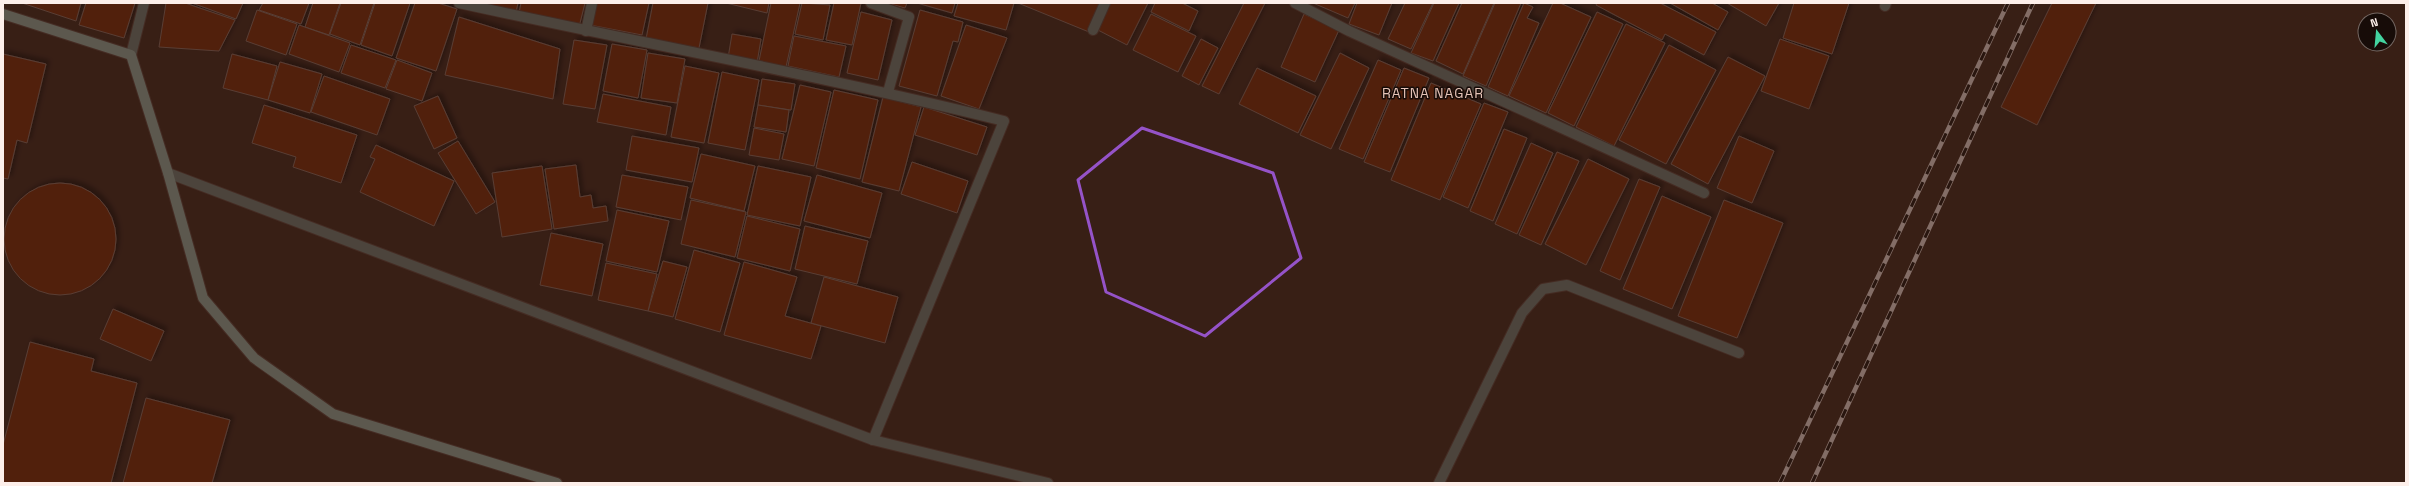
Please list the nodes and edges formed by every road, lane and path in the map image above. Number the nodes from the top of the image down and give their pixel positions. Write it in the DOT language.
graph roads {
  1 [pos="144,3"];
  2 [pos="459,3"];
  3 [pos="592,3"];
  4 [pos="871,3"];
  5 [pos="1105,3"];
  6 [pos="1295,3"];
  7 [pos="3,14"];
  8 [pos="1093,30"];
  9 [pos="586,31"];
  10 [pos="131,55"];
  11 [pos="888,92"];
  12 [pos="168,173"];
  13 [pos="1704,193"];
  14 [pos="1739,353"];
  15 [pos="873,440"];
  16 [pos="557,483"];
  17 [pos="1048,483"];
  18 [pos="1439,483"];
  1 -- 10 [label="street"];
  2 -- 9 [label="street"];
  3 -- 9 [label="street"];
  4 -- 11 [label="street"];
  5 -- 8 [label="street"];
  6 -- 13 [label="street"];
  7 -- 10 [label="main road"];
  9 -- 11 [label="street"];
  10 -- 12 [label="main road"];
  11 -- 15 [label="street"];
  12 -- 15 [label="street"];
  12 -- 16 [label="main road"];
  14 -- 18 [label="street"];
  15 -- 17 [label="street"];
}
